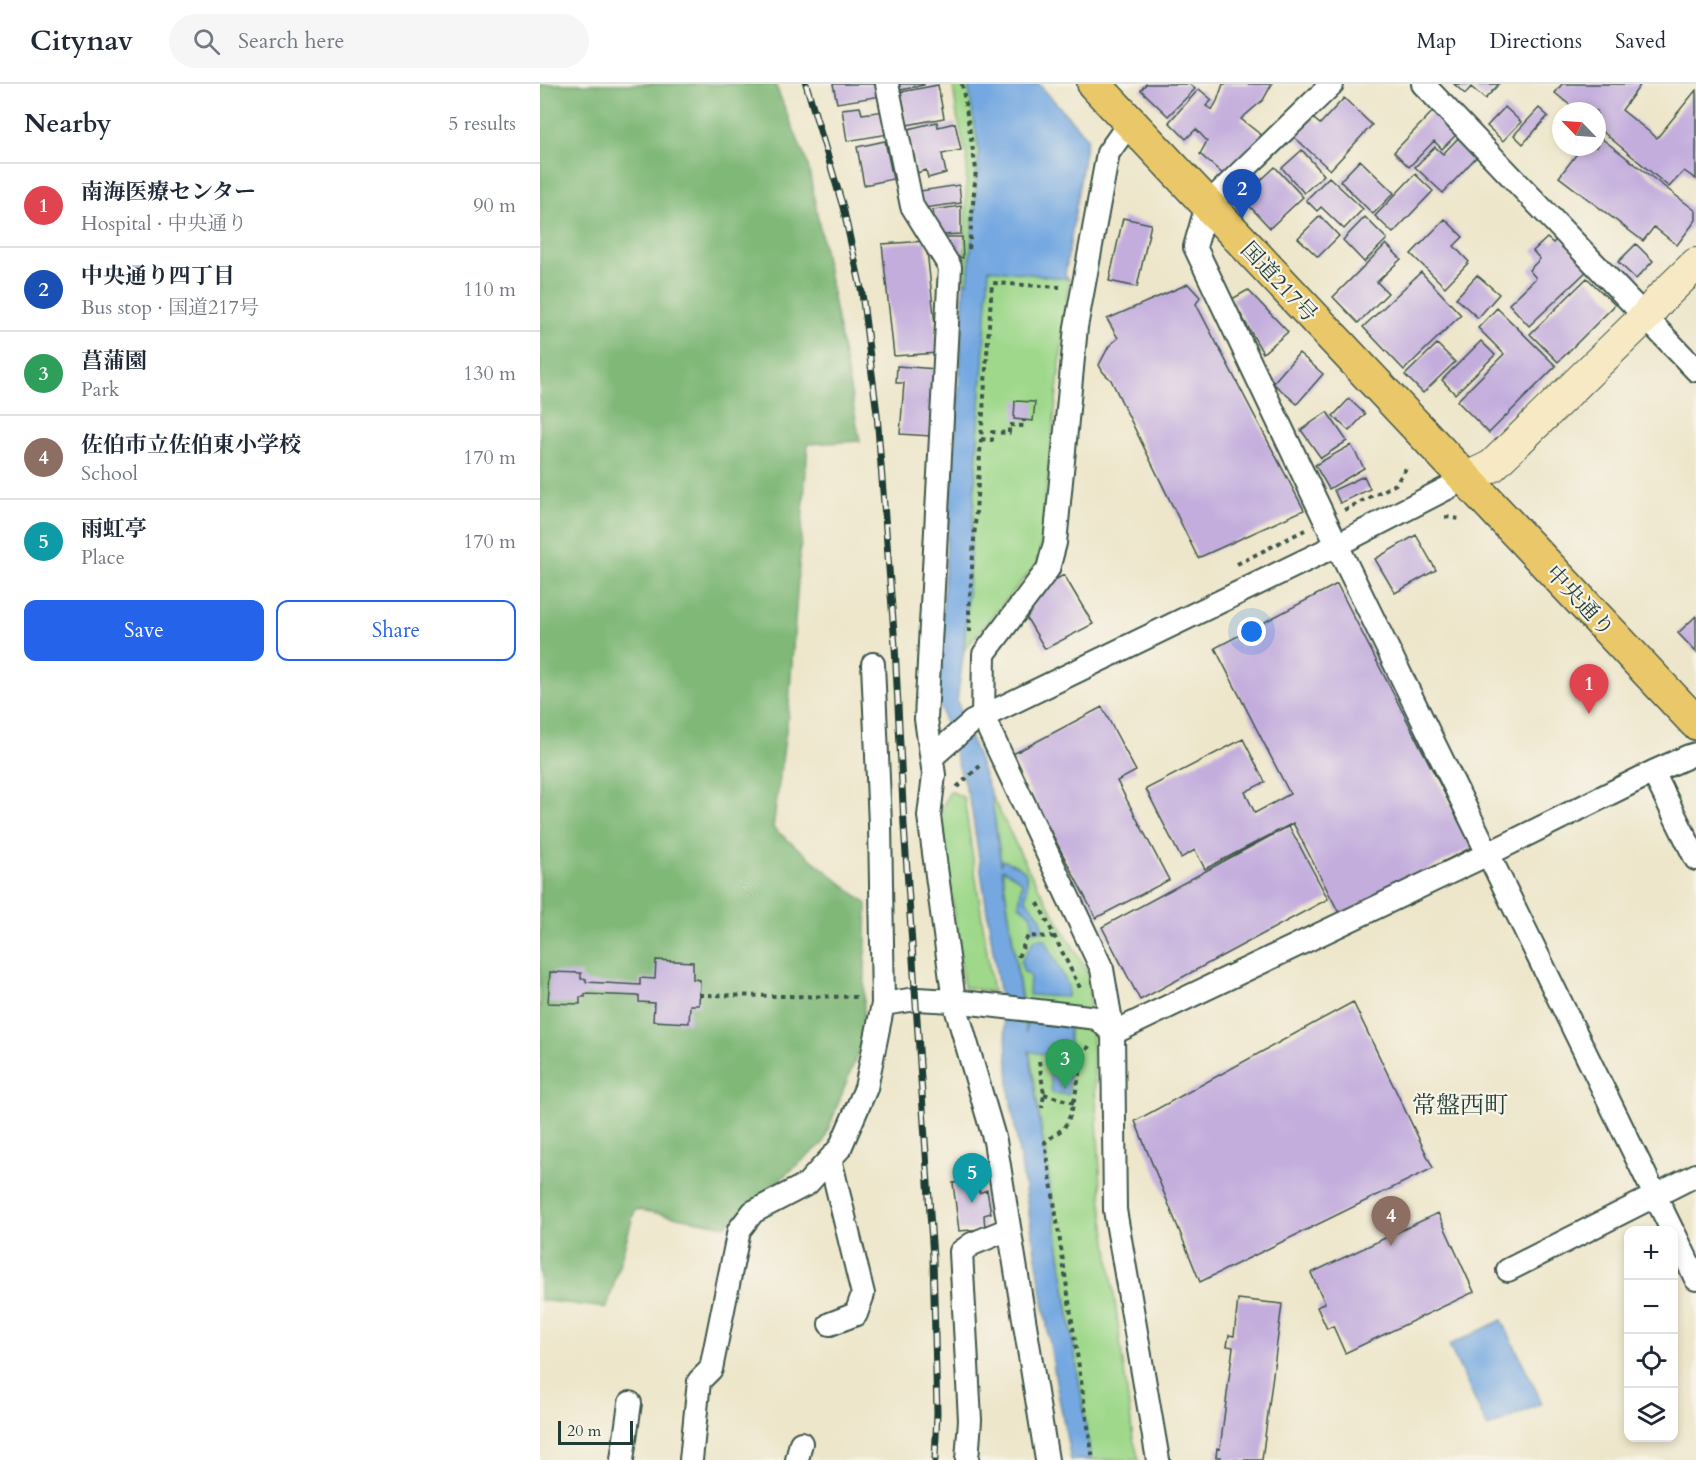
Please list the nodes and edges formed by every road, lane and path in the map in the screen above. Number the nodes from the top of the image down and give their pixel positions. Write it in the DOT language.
graph roads {
  1 [pos="887,84"];
  2 [pos="962,84"];
  3 [pos="1094,84"];
  4 [pos="1332,84"];
  5 [pos="1423,84"];
  6 [pos="1130,122"];
  7 [pos="1207,205"];
  8 [pos="1696,264"];
  9 [pos="950,267"];
  10 [pos="1070,287"];
  11 [pos="1646,316"];
  12 [pos="1696,369"];
  13 [pos="1024,420"];
  14 [pos="981,439"];
  15 [pos="1408,465"];
  16 [pos="1465,479"];
  17 [pos="1325,520"];
  18 [pos="1337,545"];
  19 [pos="1231,567"];
  20 [pos="969,611"];
  21 [pos="873,664"];
  22 [pos="978,719"];
  23 [pos="1696,723"];
  24 [pos="1696,754"];
  25 [pos="932,757"];
  26 [pos="983,763"];
  27 [pos="1653,772"];
  28 [pos="956,787"];
  29 [pos="1488,854"];
  30 [pos="1696,859"];
  31 [pos="1038,903"];
  32 [pos="1054,937"];
  33 [pos="1018,957"];
  34 [pos="1082,993"];
  35 [pos="699,995"];
  36 [pos="875,1000"];
  37 [pos="954,1001"];
  38 [pos="1101,1030"];
  39 [pos="1039,1061"];
  40 [pos="1044,1094"];
  41 [pos="1074,1103"];
  42 [pos="1042,1108"];
  43 [pos="830,1159"];
  44 [pos="1696,1175"];
  45 [pos="1655,1195"];
  46 [pos="1670,1226"];
  47 [pos="1010,1229"];
  48 [pos="1678,1242"];
  49 [pos="1508,1270"];
  50 [pos="1696,1279"];
  51 [pos="830,1324"];
  52 [pos="630,1403"];
  53 [pos="622,1460"];
  54 [pos="691,1460"];
  55 [pos="967,1460"];
  56 [pos="1047,1460"];
  57 [pos="1093,1460"];
  58 [pos="1158,1460"];
  1 -- 9 [label="street"];
  2 -- 9 [label="path"];
  3 -- 6 [label="highway, 国道217号"];
  4 -- 7 [label="street"];
  5 -- 11 [label="street"];
  6 -- 7 [label="highway, 国道217号"];
  6 -- 22 [label="street"];
  7 -- 16 [label="highway, 国道217号"];
  7 -- 17 [label="street"];
  8 -- 11 [label="street"];
  9 -- 25 [label="street"];
  10 -- 14 [label="path"];
  11 -- 12 [label="street"];
  11 -- 16 [label="street"];
  13 -- 14 [label="path"];
  14 -- 20 [label="path"];
  15 -- 17 [label="path"];
  16 -- 18 [label="street"];
  16 -- 23 [label="highway, 中央通り"];
  17 -- 18 [label="street"];
  17 -- 19 [label="path"];
  18 -- 22 [label="street"];
  18 -- 29 [label="street"];
  21 -- 36 [label="street"];
  22 -- 25 [label="street"];
  22 -- 38 [label="street"];
  24 -- 27 [label="street"];
  25 -- 37 [label="street"];
  26 -- 28 [label="path"];
  27 -- 29 [label="street"];
  27 -- 30 [label="street"];
  29 -- 38 [label="street"];
  29 -- 45 [label="street"];
  31 -- 32 [label="path"];
  32 -- 33 [label="path"];
  32 -- 34 [label="path"];
  35 -- 36 [label="path"];
  36 -- 37 [label="street"];
  36 -- 43 [label="street"];
  37 -- 38 [label="street"];
  37 -- 47 [label="street"];
  38 -- 41 [label="path"];
  38 -- 58 [label="street"];
  39 -- 40 [label="path"];
  40 -- 41 [label="path"];
  40 -- 42 [label="path"];
  41 -- 57 [label="path"];
  43 -- 51 [label="street"];
  43 -- 54 [label="street"];
  44 -- 45 [label="street"];
  45 -- 46 [label="street"];
  45 -- 49 [label="street"];
  47 -- 55 [label="street"];
  47 -- 56 [label="street"];
  48 -- 50 [label="street"];
  52 -- 53 [label="street"];
}
